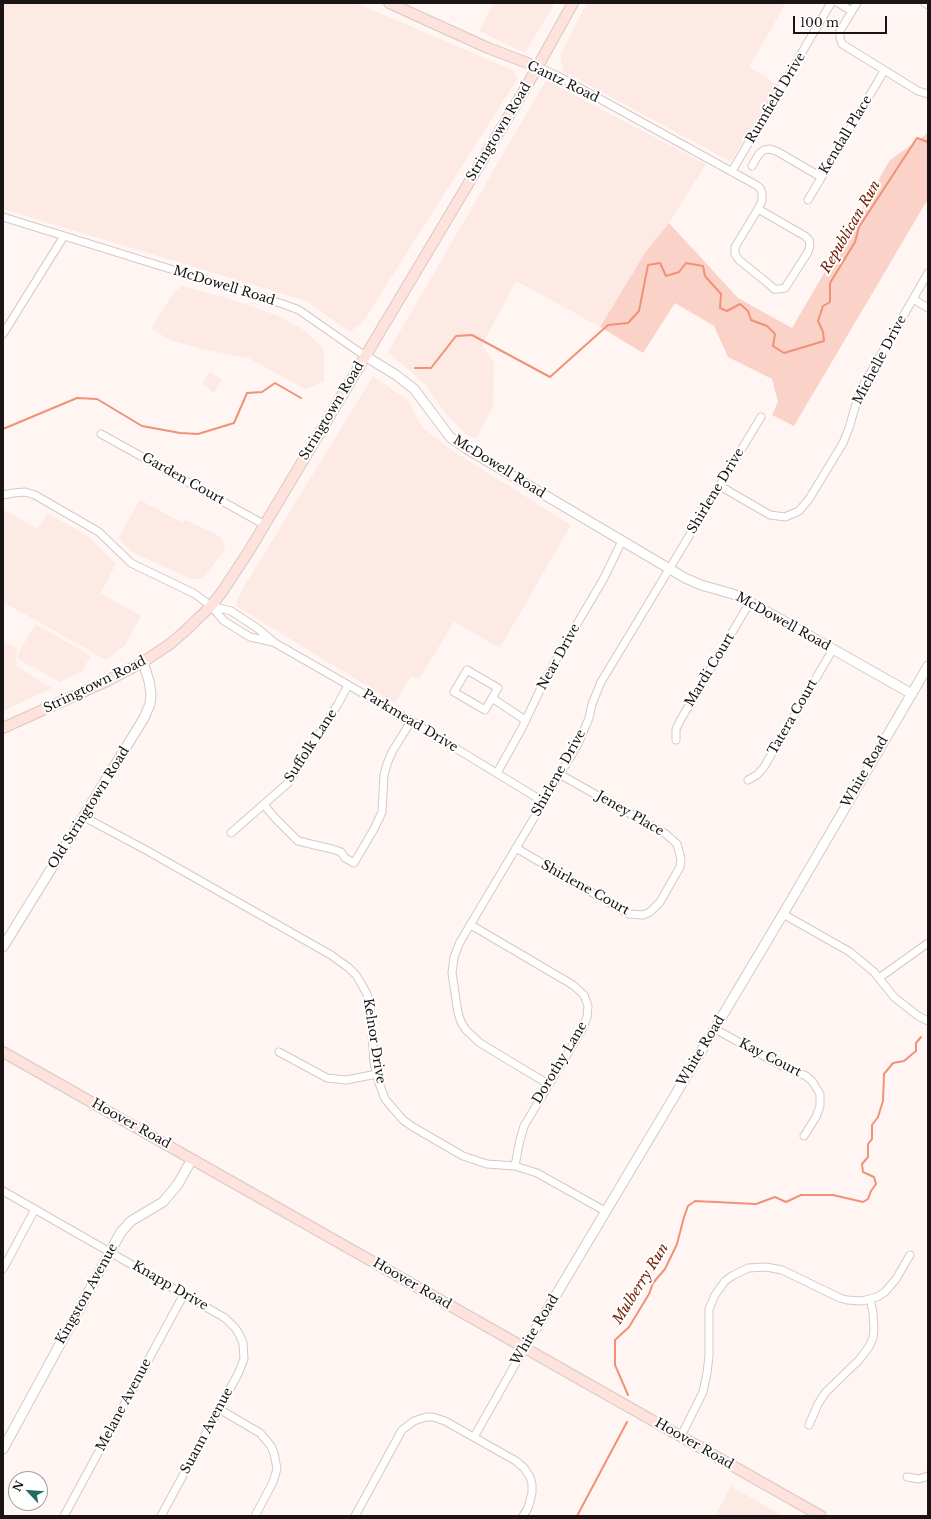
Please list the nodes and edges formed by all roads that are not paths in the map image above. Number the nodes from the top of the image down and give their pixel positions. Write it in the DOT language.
graph roads {
  1 [pos="389,3"];
  2 [pos="573,3"];
  3 [pos="831,3"];
  4 [pos="838,3"];
  5 [pos="857,3"];
  6 [pos="925,3"];
  7 [pos="928,5"];
  8 [pos="852,11"];
  9 [pos="538,67"];
  10 [pos="884,71"];
  11 [pos="928,94"];
  12 [pos="752,166"];
  13 [pos="732,171"];
  14 [pos="821,178"];
  15 [pos="808,200"];
  16 [pos="758,209"];
  17 [pos="3,217"];
  18 [pos="64,236"];
  19 [pos="928,273"];
  20 [pos="913,299"];
  21 [pos="928,308"];
  22 [pos="3,334"];
  23 [pos="365,356"];
  24 [pos="761,417"];
  25 [pos="101,434"];
  26 [pos="720,486"];
  27 [pos="3,495"];
  28 [pos="264,525"];
  29 [pos="622,541"];
  30 [pos="669,568"];
  31 [pos="750,602"];
  32 [pos="211,606"];
  33 [pos="275,643"];
  34 [pos="833,649"];
  35 [pos="143,662"];
  36 [pos="928,666"];
  37 [pos="348,685"];
  38 [pos="912,694"];
  39 [pos="492,698"];
  40 [pos="525,720"];
  41 [pos="412,721"];
  42 [pos="3,728"];
  43 [pos="676,740"];
  44 [pos="497,773"];
  45 [pos="561,775"];
  46 [pos="748,780"];
  47 [pos="544,802"];
  48 [pos="264,804"];
  49 [pos="84,817"];
  50 [pos="231,834"];
  51 [pos="516,848"];
  52 [pos="669,888"];
  53 [pos="783,914"];
  54 [pos="471,925"];
  55 [pos="928,943"];
  56 [pos="3,947"];
  57 [pos="879,978"];
  58 [pos="928,1021"];
  59 [pos="715,1029"];
  60 [pos="3,1052"];
  61 [pos="279,1052"];
  62 [pos="377,1074"];
  63 [pos="548,1084"];
  64 [pos="804,1136"];
  65 [pos="192,1159"];
  66 [pos="515,1166"];
  67 [pos="3,1191"];
  68 [pos="35,1209"];
  69 [pos="605,1211"];
  70 [pos="109,1252"];
  71 [pos="910,1255"];
  72 [pos="3,1269"];
  73 [pos="184,1294"];
  74 [pos="870,1300"];
  75 [pos="243,1343"];
  76 [pos="525,1347"];
  77 [pos="219,1409"];
  78 [pos="809,1425"];
  79 [pos="681,1436"];
  80 [pos="474,1437"];
  81 [pos="3,1449"];
  82 [pos="928,1476"];
  83 [pos="907,1477"];
  84 [pos="64,1516"];
  85 [pos="161,1516"];
  86 [pos="255,1516"];
  87 [pos="355,1516"];
  88 [pos="523,1516"];
  89 [pos="821,1516"];
  1 -- 9 [label="main road, Gantz Road"];
  2 -- 9 [label="main road, Stringtown Road"];
  3 -- 13 [label="street, Rumfield Drive"];
  4 -- 8 [label="street"];
  5 -- 8 [label="street"];
  6 -- 7 [label="street"];
  8 -- 10 [label="street"];
  9 -- 13 [label="street, Gantz Road"];
  9 -- 23 [label="main road, Stringtown Road"];
  10 -- 11 [label="street"];
  10 -- 14 [label="street, Kendall Place"];
  12 -- 14 [label="street"];
  13 -- 16 [label="street, Gantz Road"];
  14 -- 15 [label="street, Kendall Place"];
  16 -- 16 [label="street"];
  17 -- 18 [label="street, McDowell Road"];
  18 -- 22 [label="street"];
  18 -- 23 [label="street, McDowell Road"];
  19 -- 20 [label="street, Michelle Drive"];
  20 -- 21 [label="street"];
  20 -- 26 [label="street, Michelle Drive"];
  23 -- 28 [label="main road, Stringtown Road"];
  23 -- 29 [label="street, McDowell Road"];
  24 -- 26 [label="street, Shirlene Drive"];
  25 -- 28 [label="street, Garden Court"];
  26 -- 30 [label="street, Shirlene Drive"];
  27 -- 32 [label="street, Parkmead Drive"];
  28 -- 32 [label="main road, Stringtown Road"];
  29 -- 30 [label="street, McDowell Road"];
  29 -- 40 [label="street, Near Drive"];
  30 -- 31 [label="street, McDowell Road"];
  30 -- 45 [label="street, Shirlene Drive"];
  31 -- 34 [label="street, McDowell Road"];
  31 -- 43 [label="street, Mardi Court"];
  32 -- 33 [label="street, Parkmead Drive"];
  32 -- 33 [label="street, Parkmead Drive"];
  32 -- 35 [label="main road, Stringtown Road"];
  33 -- 37 [label="street, Parkmead Drive"];
  34 -- 38 [label="street, McDowell Road"];
  34 -- 46 [label="street, Tatera Court"];
  35 -- 42 [label="main road, Stringtown Road"];
  35 -- 49 [label="street, Old Stringtown Road"];
  36 -- 38 [label="street, White Road"];
  37 -- 41 [label="street, Parkmead Drive"];
  37 -- 48 [label="street, Suffolk Lane"];
  38 -- 53 [label="street, White Road"];
  39 -- 39 [label="street"];
  39 -- 40 [label="street"];
  40 -- 44 [label="street, Near Drive"];
  41 -- 44 [label="street, Parkmead Drive"];
  41 -- 48 [label="street"];
  44 -- 47 [label="street, Parkmead Drive"];
  45 -- 47 [label="street, Shirlene Drive"];
  45 -- 52 [label="street, Jeney Place"];
  47 -- 51 [label="street, Shirlene Drive"];
  48 -- 50 [label="street, Suffolk Lane"];
  49 -- 56 [label="street, Old Stringtown Road"];
  49 -- 62 [label="street, Kelnor Drive"];
  51 -- 52 [label="street, Shirlene Court"];
  51 -- 54 [label="street, Shirlene Drive"];
  53 -- 57 [label="street"];
  53 -- 59 [label="street, White Road"];
  54 -- 63 [label="street, Shirlene Drive"];
  54 -- 63 [label="street, Dorothy Lane"];
  55 -- 57 [label="street"];
  57 -- 58 [label="street"];
  59 -- 64 [label="street, Kay Court"];
  59 -- 69 [label="street, White Road"];
  60 -- 65 [label="main road, Hoover Road"];
  61 -- 62 [label="street"];
  62 -- 66 [label="street, Kelnor Drive"];
  63 -- 66 [label="street, Dorothy Lane"];
  65 -- 70 [label="street, Kingston Avenue"];
  65 -- 76 [label="main road, Hoover Road"];
  66 -- 69 [label="street, Kelnor Drive"];
  67 -- 68 [label="street, Knapp Drive"];
  68 -- 70 [label="street, Knapp Drive"];
  68 -- 72 [label="street"];
  69 -- 76 [label="street, White Road"];
  70 -- 73 [label="street, Knapp Drive"];
  70 -- 81 [label="street, Kingston Avenue"];
  71 -- 74 [label="street"];
  73 -- 75 [label="street, Knapp Drive"];
  73 -- 84 [label="street, Melane Avenue"];
  74 -- 78 [label="street"];
  74 -- 79 [label="street"];
  75 -- 77 [label="street, Suann Avenue"];
  76 -- 79 [label="main road, Hoover Road"];
  76 -- 80 [label="street, White Road"];
  77 -- 85 [label="street, Suann Avenue"];
  77 -- 86 [label="street"];
  79 -- 89 [label="main road, Hoover Road"];
  80 -- 87 [label="street"];
  80 -- 88 [label="street"];
  82 -- 83 [label="street"];
}
